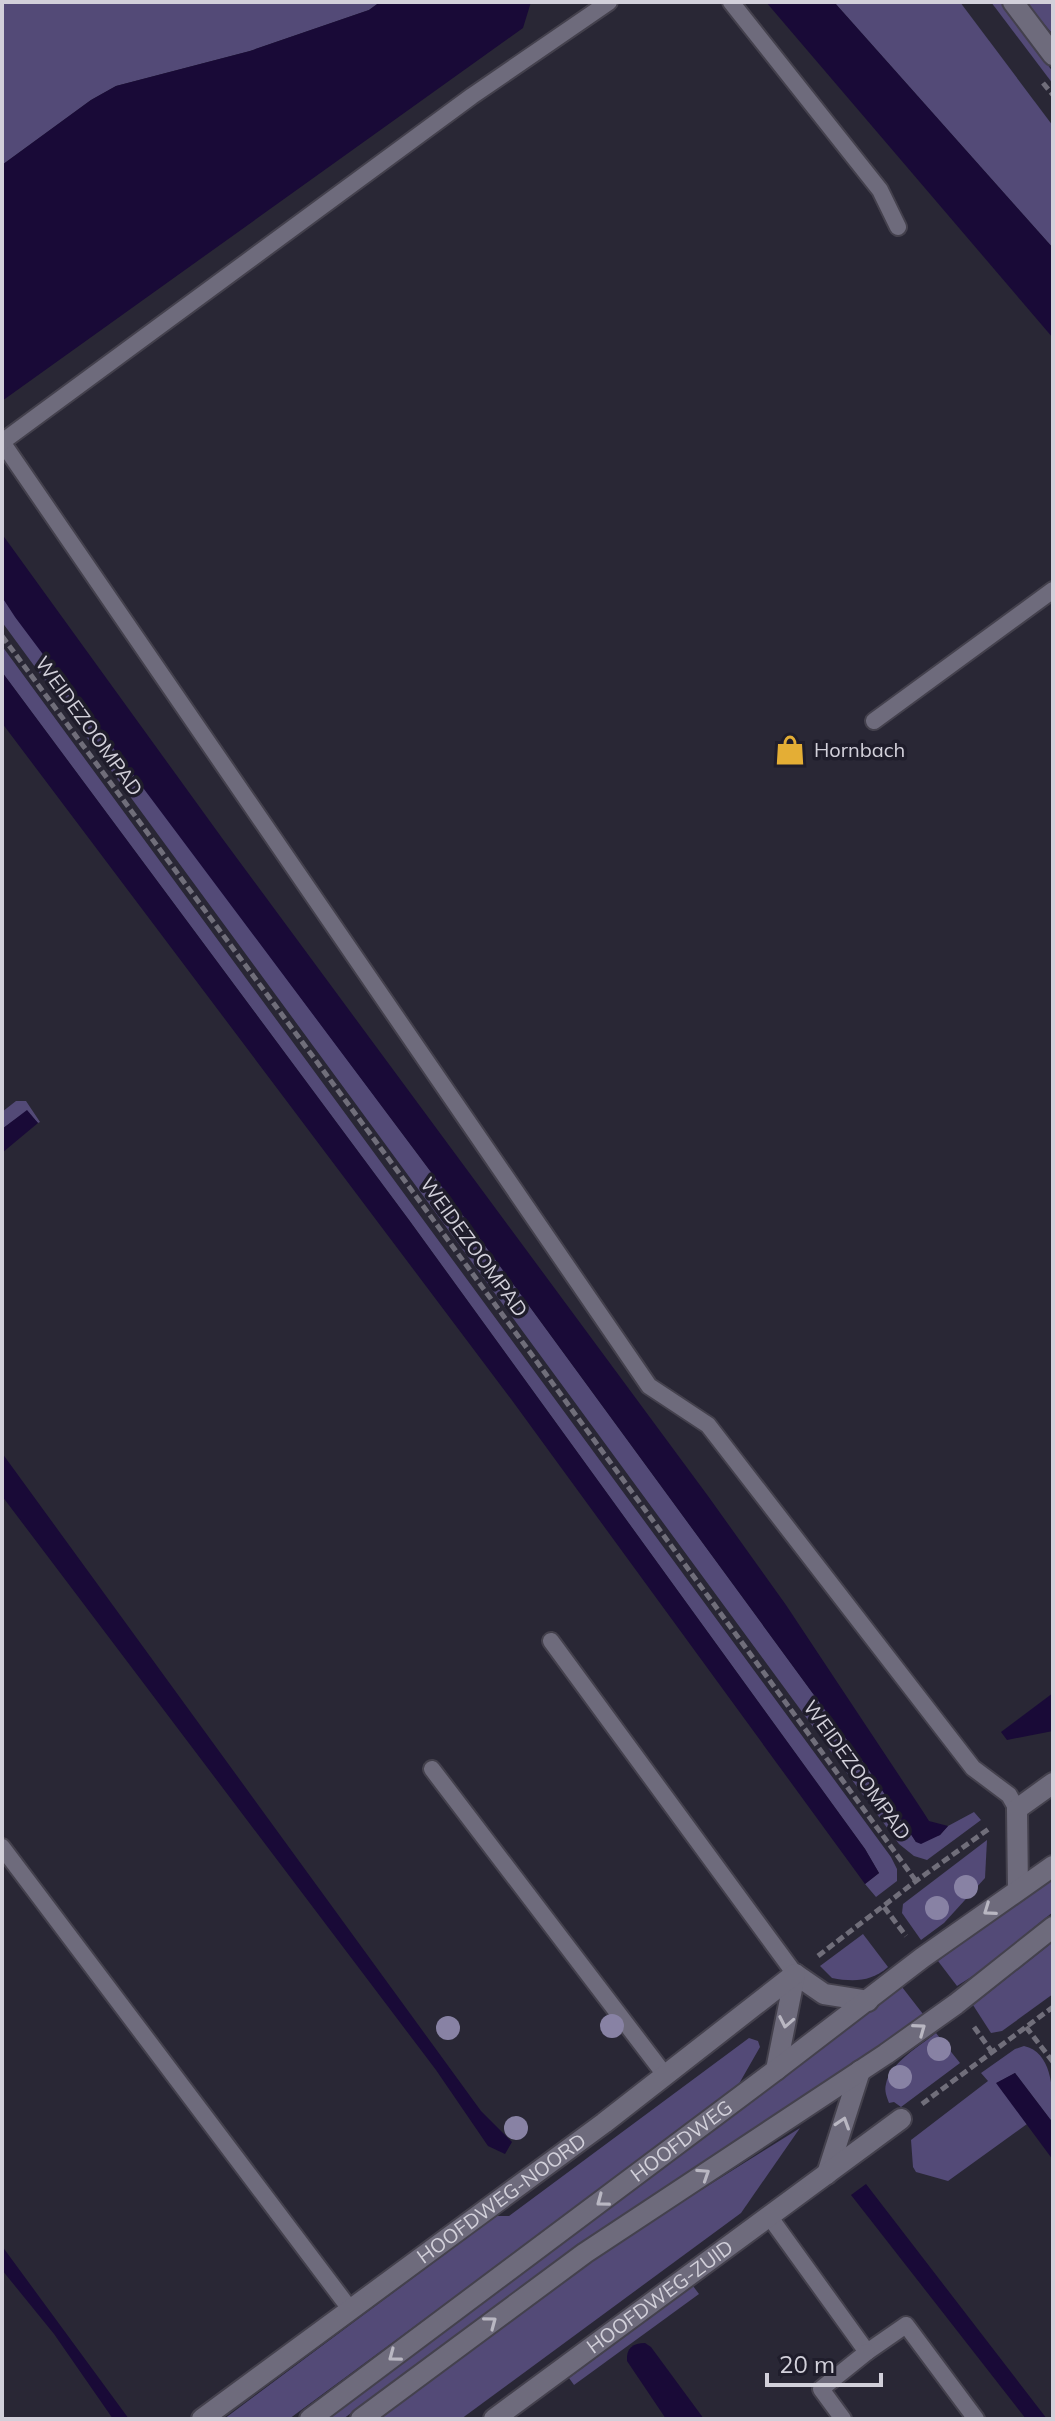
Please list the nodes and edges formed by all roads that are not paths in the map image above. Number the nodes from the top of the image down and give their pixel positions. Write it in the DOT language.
graph roads {
  1 [pos="609,2"];
  2 [pos="731,2"];
  3 [pos="1013,2"];
  4 [pos="1053,55"];
  5 [pos="898,227"];
  6 [pos="2,442"];
  7 [pos="1053,590"];
  8 [pos="874,721"];
  9 [pos="551,1641"];
  10 [pos="432,1769"];
  11 [pos="1053,1783"];
  12 [pos="1017,1809"];
  13 [pos="2,1847"];
  14 [pos="1053,1866"];
  15 [pos="1018,1890"];
  16 [pos="1053,1927"];
  17 [pos="795,1974"];
  18 [pos="868,2001"];
  19 [pos="776,2070"];
  20 [pos="860,2071"];
  21 [pos="665,2075"];
  22 [pos="901,2119"];
  23 [pos="827,2174"];
  24 [pos="769,2216"];
  25 [pos="350,2309"];
  26 [pos="867,2352"];
  27 [pos="202,2419"];
  28 [pos="310,2419"];
  29 [pos="361,2419"];
  30 [pos="494,2419"];
  31 [pos="843,2419"];
  32 [pos="976,2419"];
  1 -- 6 [label="lane"];
  2 -- 5 [label="lane"];
  3 -- 4 [label="main road"];
  6 -- 12 [label="lane"];
  7 -- 8 [label="lane"];
  9 -- 17 [label="lane"];
  10 -- 21 [label="lane"];
  11 -- 12 [label="main road"];
  12 -- 15 [label="main road"];
  13 -- 25 [label="lane"];
  14 -- 15 [label="main road, HOOFDWEG"];
  15 -- 18 [label="main road, HOOFDWEG, one-way"];
  20 -- 16 [label="main road, HOOFDWEG, one-way"];
  17 -- 18 [label="main road"];
  17 -- 19 [label="main road, one-way"];
  17 -- 21 [label="main road, HOOFDWEG-NOORD"];
  18 -- 19 [label="main road, HOOFDWEG"];
  19 -- 28 [label="main road, HOOFDWEG, one-way"];
  23 -- 20 [label="main road, one-way"];
  29 -- 20 [label="main road, HOOFDWEG, one-way"];
  21 -- 25 [label="main road, HOOFDWEG-NOORD"];
  22 -- 23 [label="main road, HOOFDWEG-ZUID"];
  23 -- 24 [label="main road, HOOFDWEG-ZUID"];
  24 -- 26 [label="lane"];
  24 -- 30 [label="main road, HOOFDWEG-ZUID"];
  25 -- 27 [label="main road, HOOFDWEG-NOORD"];
  26 -- 31 [label="lane"];
  26 -- 32 [label="lane"];
}
